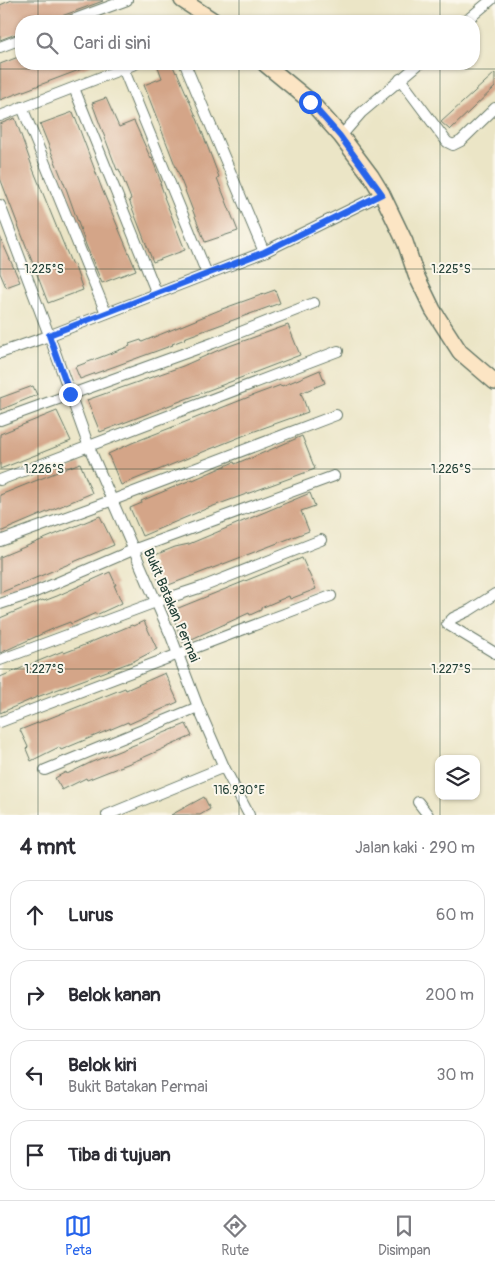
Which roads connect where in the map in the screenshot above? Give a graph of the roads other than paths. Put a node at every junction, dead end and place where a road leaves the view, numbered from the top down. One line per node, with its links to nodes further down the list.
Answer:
1 (127, 0): 4 (street)
2 (182, 0): 5 (street)
3 (491, 0): 6 (street)
4 (86, 15)
5 (205, 15)
6 (473, 15)
7 (15, 41): 8 (street)
8 (0, 47)
9 (118, 70): 15 (street)
10 (124, 70): 23 (street)
11 (188, 70): 22 (street)
12 (272, 70): 19 (street)
13 (411, 70): 14 (street)
14 (400, 79): 17 (street); 19 (street)
15 (74, 88): 16 (street); 24 (street)
16 (22, 107): 18 (street); 26 (street)
17 (495, 108)
18 (0, 116)
19 (340, 136): 20 (street)
20 (382, 194): 22 (street); 30 (street)
21 (0, 205): 27 (street, Bukit Batakan Permai)
22 (264, 252): 23 (street)
23 (207, 274): 24 (street)
24 (156, 294): 26 (street)
25 (314, 303): 31 (street)
26 (106, 313): 27 (street)
27 (49, 335): 29 (street); 31 (street, Bukit Batakan Permai)
28 (338, 351): 34 (street)
29 (0, 353)
30 (495, 382)
31 (70, 394): 33 (street); 34 (street, Bukit Batakan Permai)
32 (336, 415): 37 (street)
33 (0, 420)
34 (89, 447): 36 (street); 37 (street, Bukit Batakan Permai)
35 (334, 476): 40 (street)
36 (0, 480)
37 (113, 500): 39 (street); 40 (street, Bukit Batakan Permai)
38 (321, 540): 43 (street)
39 (0, 541)
40 (133, 550): 43 (street, Bukit Batakan Permai); 44 (street)
41 (495, 594): 45 (street)
42 (332, 596): 46 (street)
43 (156, 602): 46 (street, Bukit Batakan Permai); 47 (street)
44 (0, 604)
45 (495, 653)
46 (178, 654): 48 (street, Bukit Batakan Permai); 49 (street)
47 (0, 660)
48 (198, 707): 50 (street, Bukit Batakan Permai); 51 (street)
49 (0, 722)
50 (224, 767): 53 (street); 54 (street, Bukit Batakan Permai)
51 (44, 770)
52 (418, 802): 55 (street)
53 (107, 815)
54 (249, 815)
55 (428, 815)

